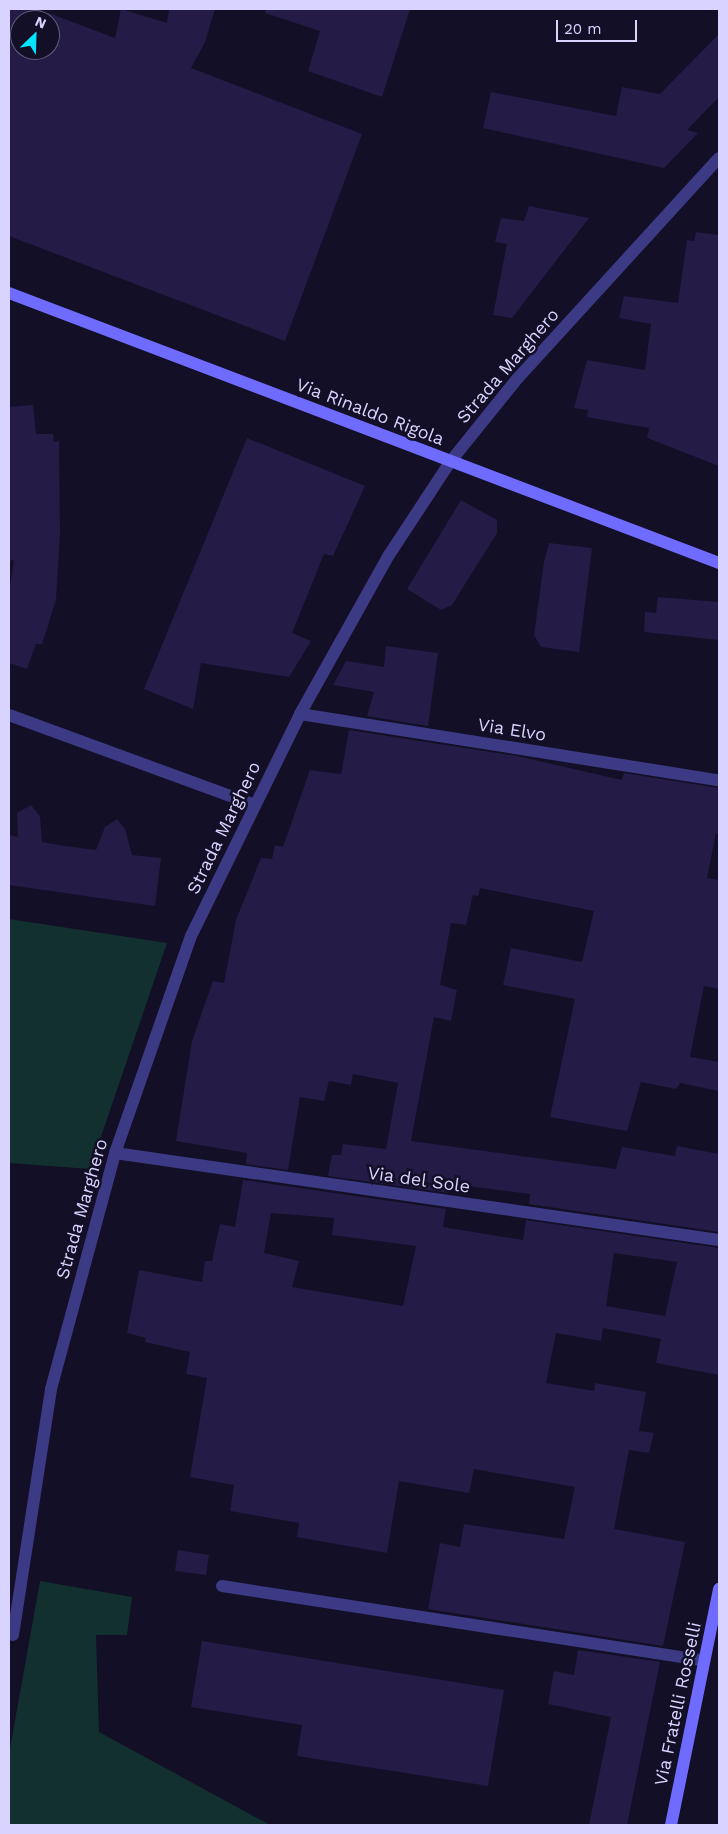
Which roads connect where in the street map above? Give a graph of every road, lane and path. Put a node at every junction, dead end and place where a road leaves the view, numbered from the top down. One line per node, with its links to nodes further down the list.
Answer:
1 (719, 158): 3 (street, Strada Marghero)
2 (9, 293): 3 (street, Via Rinaldo Rigola)
3 (450, 462): 4 (street, Via Rinaldo Rigola); 5 (street, Strada Marghero)
4 (719, 563)
5 (300, 714): 7 (street, Via Elvo); 8 (street, Strada Marghero)
6 (9, 715): 8 (street)
7 (719, 780)
8 (255, 805): 9 (street, Strada Marghero)
9 (115, 1153): 10 (street, Via del Sole); 13 (street, Strada Marghero)
10 (719, 1240)
11 (222, 1586): 14 (street)
12 (719, 1589): 14 (street, Via Fratelli Rosselli)
13 (13, 1635)
14 (704, 1661): 15 (street, Via Fratelli Rosselli)
15 (671, 1825)

